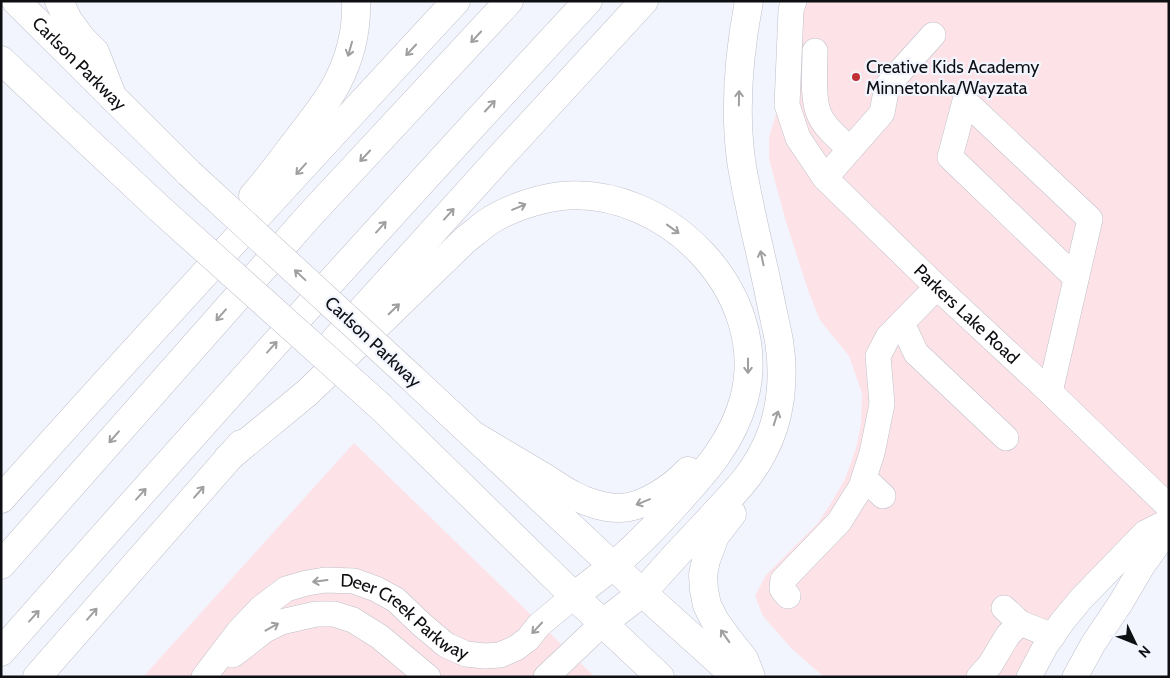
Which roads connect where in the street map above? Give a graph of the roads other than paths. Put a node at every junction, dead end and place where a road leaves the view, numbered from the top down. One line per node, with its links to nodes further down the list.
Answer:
1 (16, 1): 13 (main road, Carlson Parkway)
2 (59, 1): 13 (main road)
3 (356, 1): 20 (main road, one-way to 20)
4 (456, 1): 20 (main road, one-way to 20)
5 (509, 1): 32 (main road, one-way to 32)
6 (588, 1): 39 (main road, one-way to 6)
7 (644, 1): 24 (main road, one-way to 7)
8 (750, 1): 25 (main road, one-way to 8)
9 (794, 1): 15 (street, Parkers Lake Road)
10 (933, 35): 14 (street)
11 (815, 51): 14 (street)
12 (1, 60): 35 (main road, bridge)
13 (114, 98): 22 (main road, Carlson Parkway, one-way to 13, bridge)
14 (850, 149): 15 (street)
15 (825, 178): 17 (street, Parkers Lake Road)
16 (1076, 278): 16 (street); 19 (street)
17 (937, 287): 18 (street); 19 (street, Parkers Lake Road)
18 (902, 323): 23 (street); 26 (street)
19 (1050, 392): 29 (street, Parkers Lake Road)
20 (83, 407): 28 (main road)
21 (734, 427): 22 (main road, one-way to 22); 24 (main road, Deer Creek Parkway, one-way to 21); 33 (main road, Deer Creek Parkway)
22 (473, 435): 33 (main road, Carlson Parkway)
23 (1006, 438)
24 (228, 458): 41 (main road, one-way to 24)
25 (757, 463): 34 (main road); 47 (main road, one-way to 25)
26 (864, 478): 27 (street); 36 (street)
27 (883, 496)
28 (1, 499)
29 (1169, 507)
30 (1169, 521): 38 (street)
31 (1169, 529): 40 (street)
32 (1, 564)
33 (613, 566): 34 (main road, Carlson Parkway); 35 (main road, Deer Creek Parkway)
34 (642, 593): 37 (main road); 46 (main road, Carlson Parkway)
35 (574, 596): 37 (main road); 42 (street, Deer Creek Parkway, one-way to 42)
36 (788, 596)
37 (603, 623): 44 (street); 45 (main road)
38 (1053, 636): 48 (street); 49 (street)
39 (1, 652)
40 (1085, 673)
41 (37, 677)
42 (205, 677): 43 (street, Deer Creek Parkway, one-way to 43)
43 (428, 677)
44 (546, 677)
45 (660, 677)
46 (736, 677)
47 (751, 677)
48 (979, 677)
49 (1029, 677)

